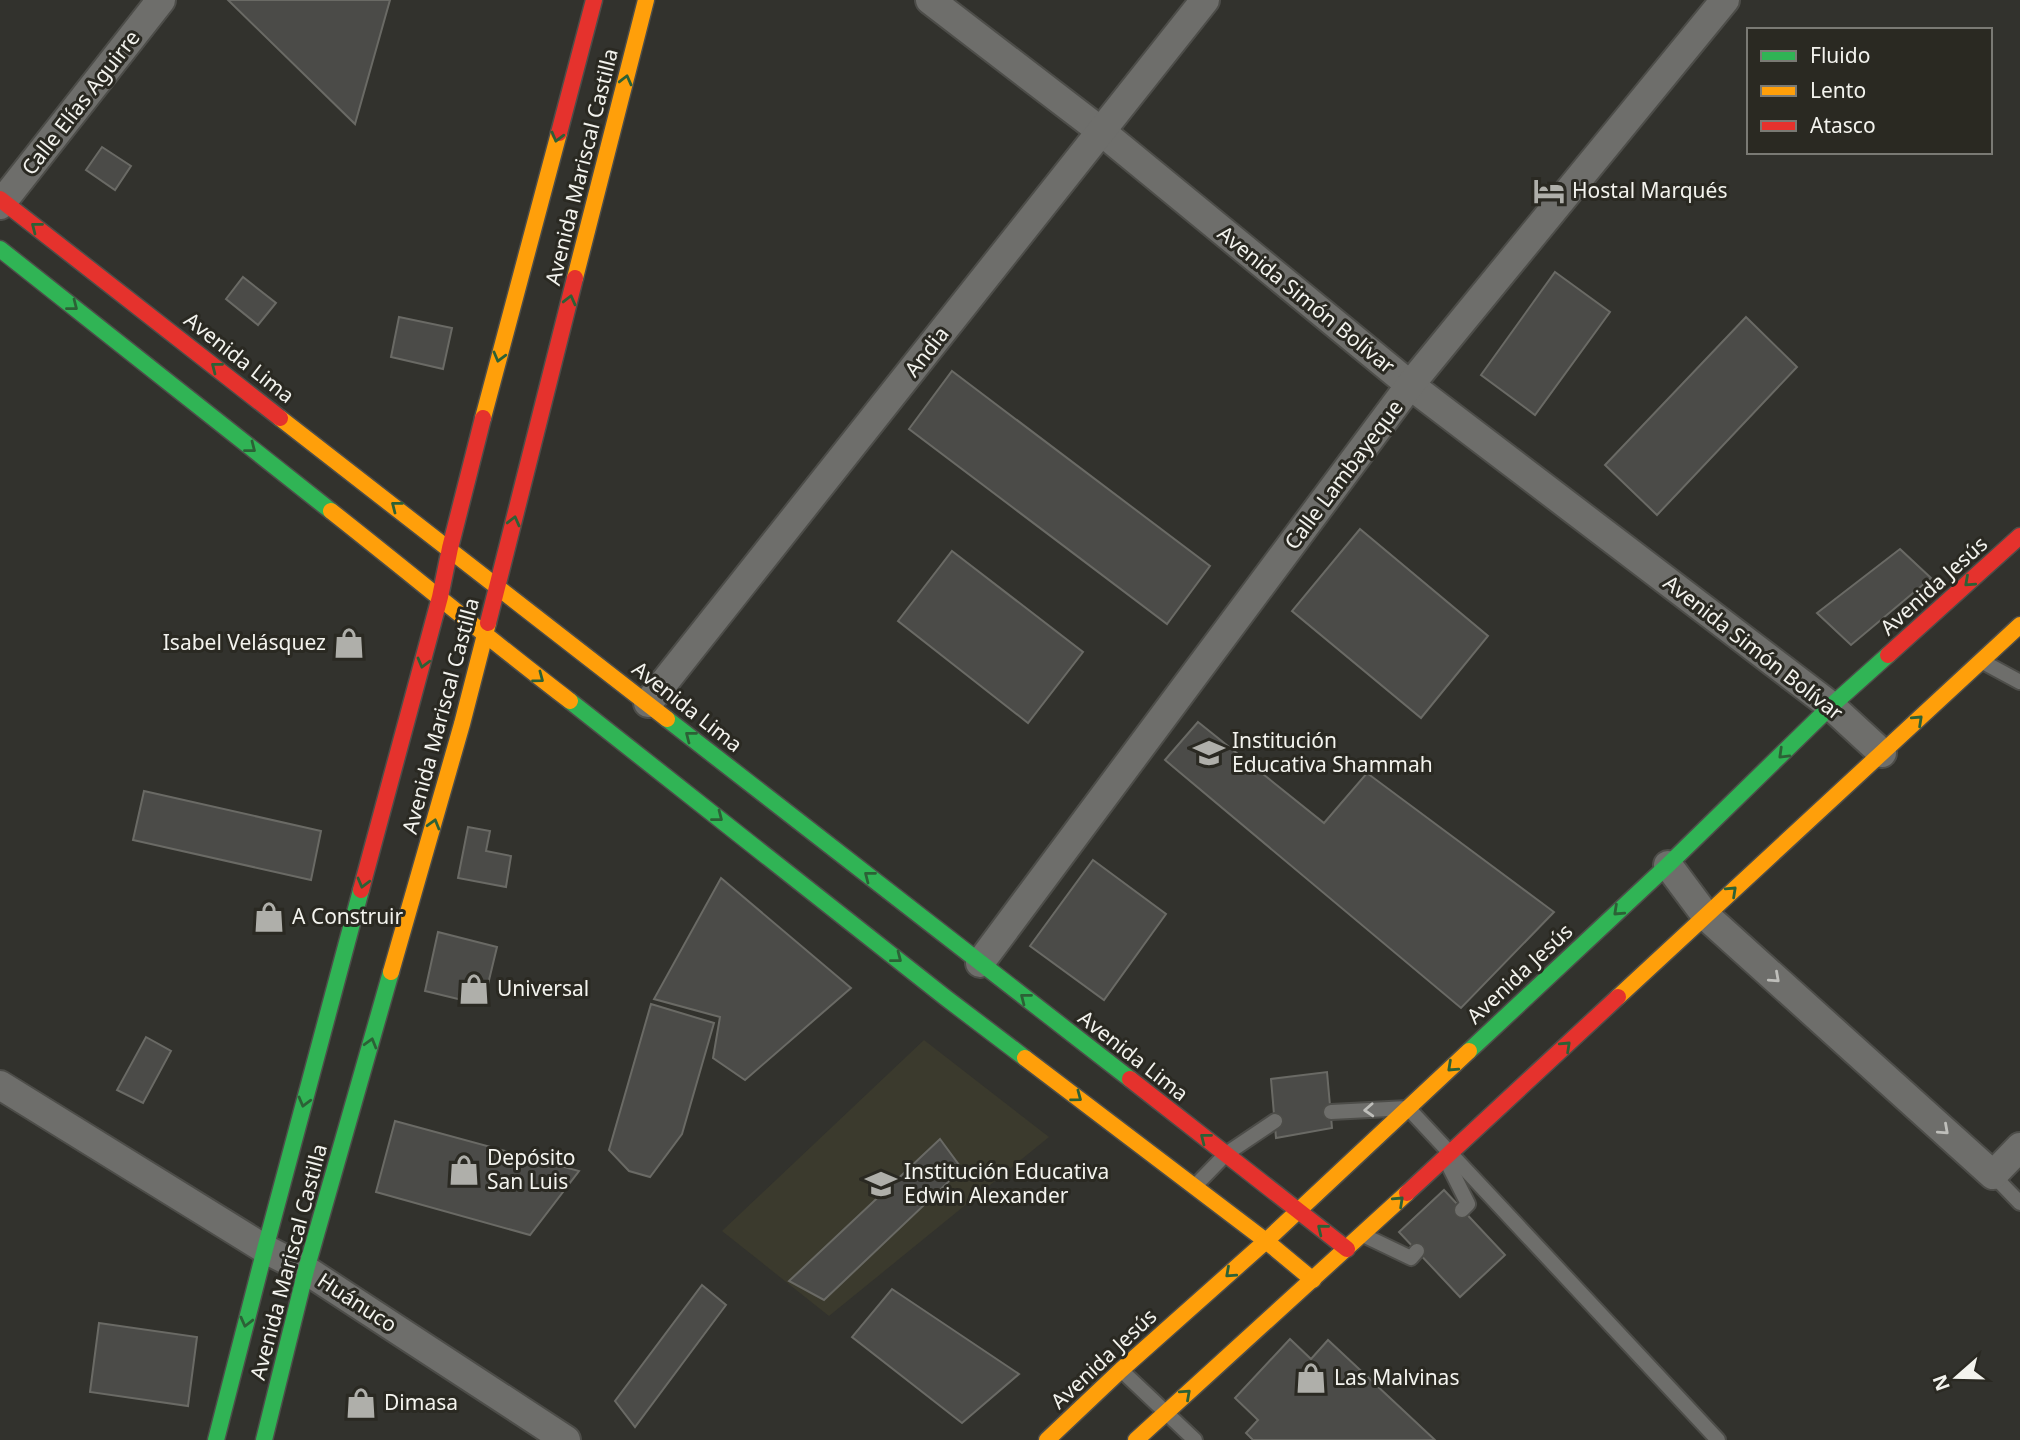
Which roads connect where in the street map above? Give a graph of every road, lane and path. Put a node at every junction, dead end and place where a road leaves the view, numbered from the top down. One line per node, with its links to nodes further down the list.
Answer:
1 (162, 0): 8 (street, Calle Elías Aguirre)
2 (594, 0): 12 (main road, Avenida Mariscal Castilla, one-way to 12)
3 (646, 0): 13 (main road, Avenida Mariscal Castilla, one-way to 3)
4 (930, 0): 7 (street, Avenida Simón Bolívar)
5 (1205, 0): 7 (street, Andia)
6 (1725, 0): 10 (street, Calle Lambayeque)
7 (1102, 132): 10 (street, Avenida Simón Bolívar); 19 (street, Andia)
8 (1, 202): 12 (main road, Avenida Lima, one-way to 8)
9 (0, 249): 14 (main road, one-way to 14)
10 (1410, 385): 20 (street, Avenida Simón Bolívar); 24 (street, Calle Lambayeque)
11 (2020, 536): 20 (main road, Avenida Jesús, one-way to 20)
12 (450, 548): 13 (main road, Avenida Lima); 14 (main road, Avenida Mariscal Castilla)
13 (497, 587): 16 (main road, Avenida Mariscal Castilla); 19 (main road, Avenida Lima)
14 (440, 597): 16 (main road); 39 (main road, Avenida Mariscal Castilla, one-way to 39)
15 (2020, 625): 17 (main road)
16 (485, 636): 33 (main road, one-way to 33); 42 (main road, Avenida Mariscal Castilla, one-way to 16)
17 (1981, 661): 18 (lane); 21 (main road, one-way to 17)
18 (2020, 682)
19 (648, 703): 24 (main road, Avenida Lima, one-way to 19)
20 (1832, 706): 21 (street, Avenida Simón Bolívar); 22 (main road, Avenida Jesús, one-way to 22)
21 (1882, 754): 23 (main road, one-way to 21)
22 (1668, 865): 23 (street); 26 (main road, Avenida Jesús, one-way to 26)
23 (1706, 916): 31 (main road, one-way to 23); 32 (street, one-way to 32)
24 (980, 963): 30 (main road, Avenida Lima, one-way to 24)
25 (0, 1085): 39 (street, Huánuco)
26 (1408, 1108): 27 (lane, one-way to 27); 31 (lane); 36 (main road, Avenida Jesús)
27 (1331, 1112)
28 (1275, 1121): 30 (lane)
29 (2020, 1147): 32 (street)
30 (1226, 1154): 33 (lane); 36 (main road, Avenida Lima)
31 (1448, 1155): 34 (lane); 34 (lane); 37 (main road, one-way to 31)
32 (1993, 1175): 35 (lane)
33 (1195, 1186): 38 (main road)
34 (1484, 1189): 52 (lane)
35 (2020, 1203)
36 (1298, 1210): 38 (main road, Avenida Jesús); 40 (main road, Avenida Lima, one-way to 36)
37 (1362, 1235): 40 (main road); 41 (lane)
38 (1266, 1241): 43 (main road); 44 (main road, Avenida Jesús, one-way to 44)
39 (265, 1249): 42 (street, Huánuco); 46 (main road, Avenida Mariscal Castilla, one-way to 46)
40 (1347, 1249): 43 (main road)
41 (1417, 1251)
42 (306, 1270): 47 (main road, Avenida Mariscal Castilla); 48 (street, Huánuco)
43 (1313, 1280): 45 (main road, one-way to 43)
44 (1121, 1370): 45 (lane); 49 (main road, Avenida Jesús)
45 (1166, 1412): 50 (main road); 51 (lane)
46 (216, 1440)
47 (264, 1440)
48 (566, 1440)
49 (1046, 1440)
50 (1136, 1440)
51 (1195, 1440)
52 (1718, 1440)

